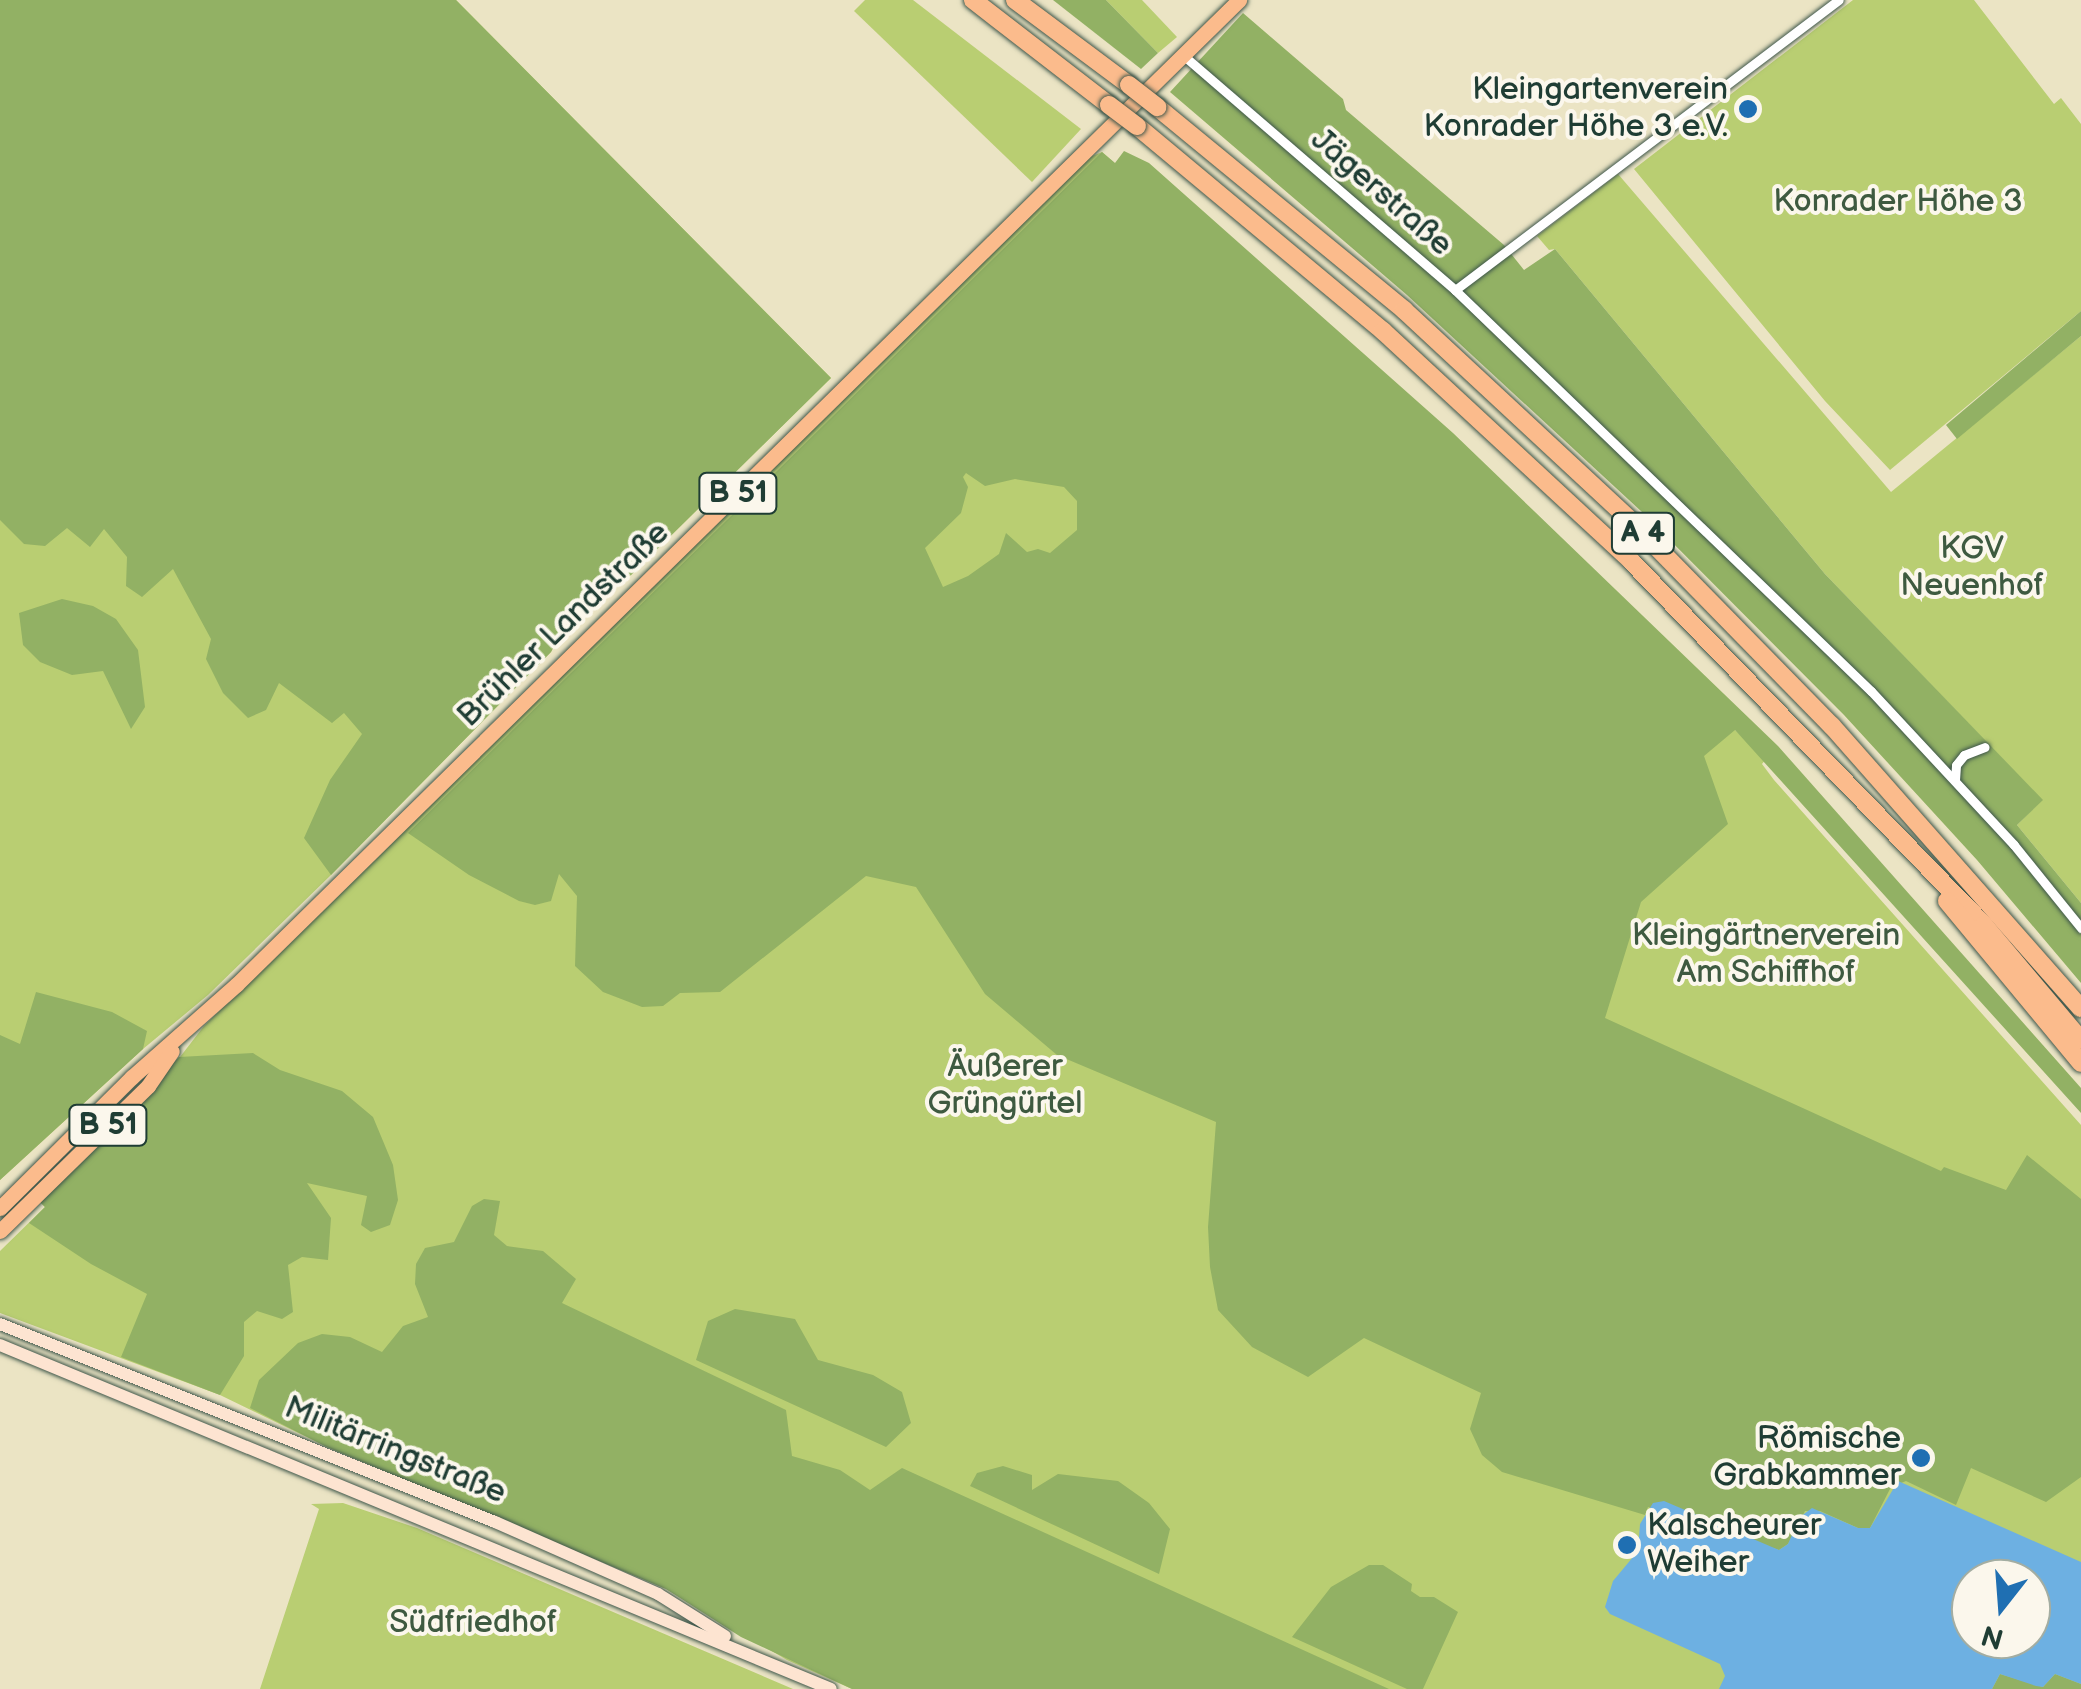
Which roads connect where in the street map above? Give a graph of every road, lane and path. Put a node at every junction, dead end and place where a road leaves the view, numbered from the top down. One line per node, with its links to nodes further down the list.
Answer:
1 (974, 0): 9 (highway, A 4, bridge)
2 (1016, 0): 11 (highway, A 4, bridge)
3 (1239, 0): 5 (main road, Brühler Landstraße / B 51)
4 (1839, 0): 6 (street, Jägerstraße)
5 (1183, 55): 6 (street, Jägerstraße); 12 (main road, Brühler Landstraße / B 51)
6 (1455, 290): 8 (street)
7 (1985, 747): 8 (street)
8 (1955, 780): 10 (street)
9 (1925, 867): 13 (highway, A 4); 14 (highway, A 4)
10 (2081, 928)
11 (2081, 1008)
12 (183, 1036): 15 (main road, Brühler Landstraße / B 51); 16 (main road, Brühler Landstraße / B 51)
13 (2081, 1040)
14 (2081, 1063)
15 (0, 1208)
16 (0, 1231)
17 (0, 1324): 19 (main road, Militärringstraße)
18 (0, 1345): 19 (main road, Militärringstraße)
19 (757, 1656): 20 (main road, Militärringstraße)
20 (831, 1689)

